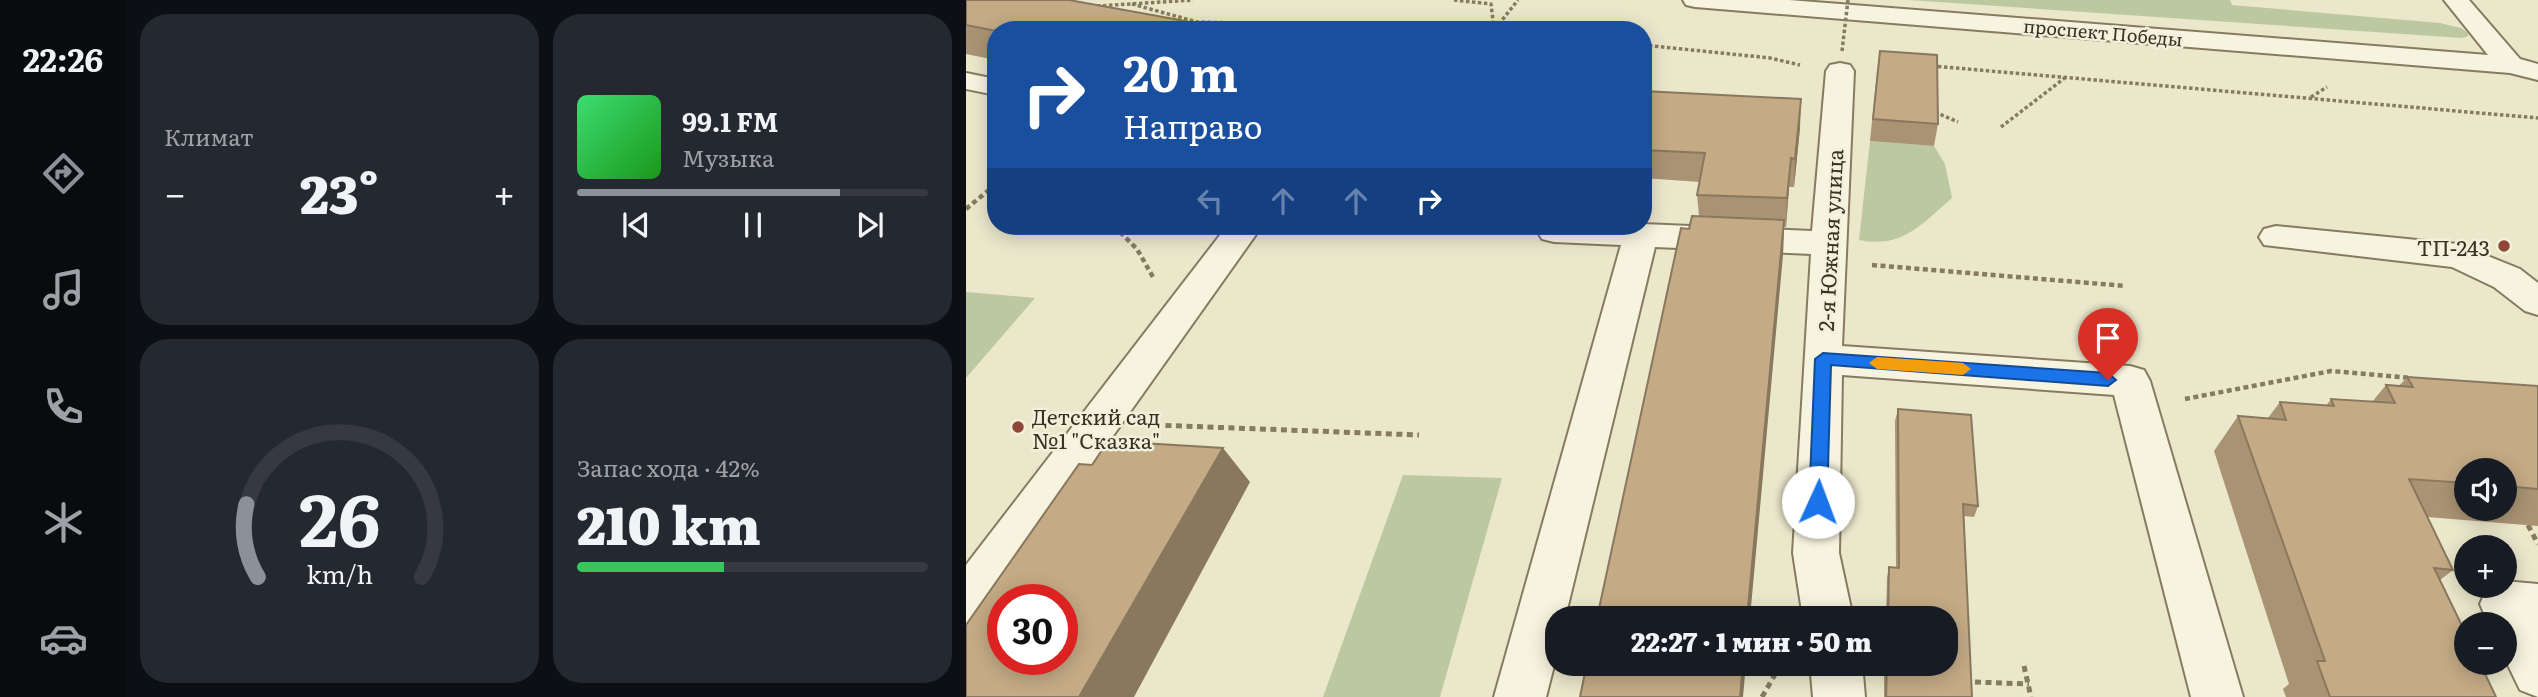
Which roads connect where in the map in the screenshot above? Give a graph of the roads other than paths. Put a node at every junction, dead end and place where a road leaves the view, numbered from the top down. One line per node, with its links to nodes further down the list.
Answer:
1 (1695, 0): 5 (street, проспект Победы)
2 (2456, 0): 5 (street)
3 (1841, 61): 13 (street, 2-я Южная улица)
4 (2538, 61): 5 (street, проспект Победы)
5 (2510, 65): 6 (street, проспект Победы)
6 (2538, 72)
7 (966, 81): 8 (street)
8 (987, 85)
9 (1238, 235): 16 (street)
10 (1641, 235): 21 (street)
11 (1651, 235): 13 (street)
12 (2276, 237): 14 (street)
13 (1828, 252): 15 (street, 2-я Южная улица)
14 (2538, 302)
15 (1823, 359): 17 (street, 2-я Южная улица); 23 (street)
16 (966, 603)
17 (1826, 606)
18 (2538, 607): 19 (street)
19 (2538, 673)
20 (1837, 676): 22 (street)
21 (1520, 697)
22 (1839, 697)
23 (2217, 697)

